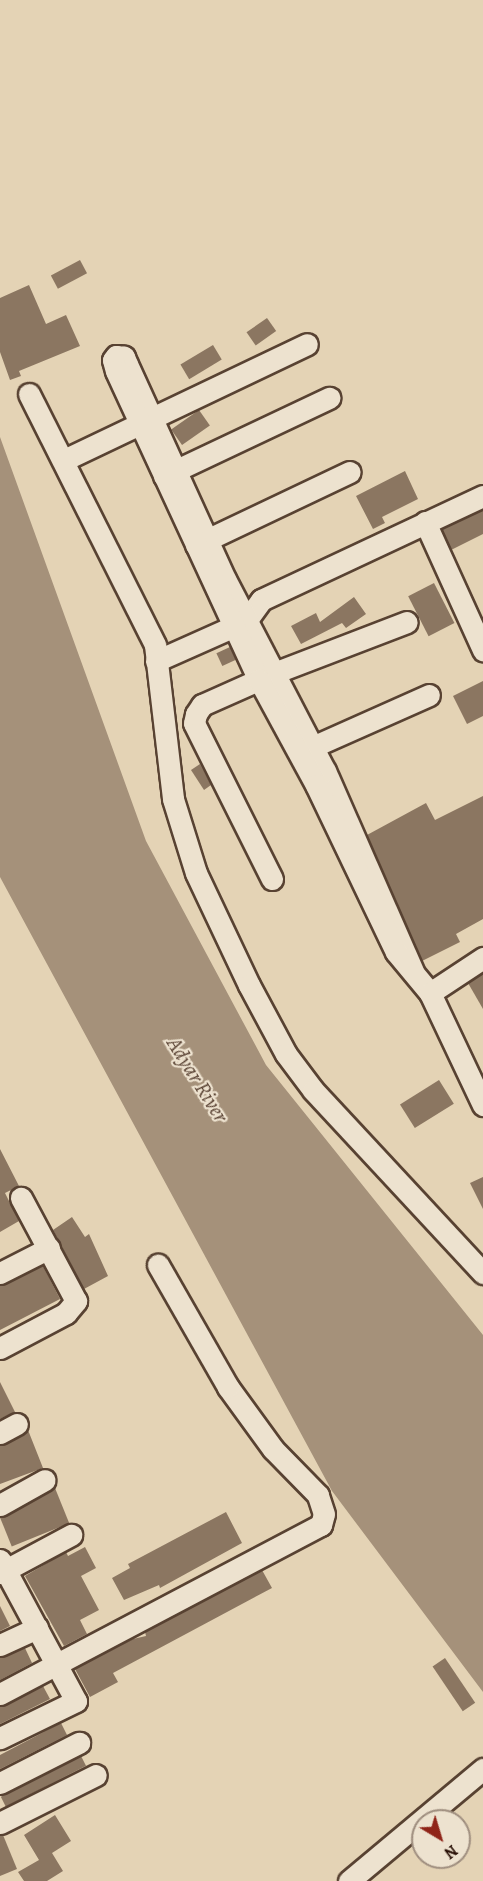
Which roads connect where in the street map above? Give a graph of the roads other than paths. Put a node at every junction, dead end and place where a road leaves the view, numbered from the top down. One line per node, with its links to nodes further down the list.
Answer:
1 (307, 344): 4 (street)
2 (29, 394): 5 (street)
3 (329, 398): 7 (street)
4 (146, 422): 5 (street); 7 (street)
5 (64, 460): 14 (street)
6 (350, 472): 10 (street)
7 (170, 474): 10 (street)
8 (483, 496): 9 (street)
9 (425, 522): 12 (street); 13 (street)
10 (202, 543): 12 (street)
11 (407, 622): 15 (street)
12 (240, 624): 14 (street); 15 (street)
13 (480, 637)
14 (156, 661): 27 (street)
15 (266, 676): 17 (street); 18 (street)
16 (429, 695): 17 (street)
17 (304, 750): 20 (street)
18 (272, 879)
19 (483, 958): 20 (street)
20 (430, 993): 21 (street)
21 (475, 1065): 22 (street)
22 (483, 1105)
23 (21, 1198): 24 (street)
24 (49, 1248): 26 (street); 28 (street)
25 (158, 1265): 35 (street)
26 (0, 1273)
27 (483, 1273)
28 (0, 1348)
29 (45, 1480): 30 (street)
30 (0, 1505)
31 (71, 1534): 32 (street)
32 (2, 1568): 33 (street)
33 (37, 1628): 34 (street); 35 (street)
34 (0, 1645)
35 (59, 1665): 36 (street); 37 (street)
36 (0, 1694)
37 (0, 1738)
38 (79, 1743): 41 (street)
39 (483, 1769): 43 (street)
40 (96, 1774): 42 (street)
41 (0, 1783)
42 (0, 1823)
43 (350, 1881)

